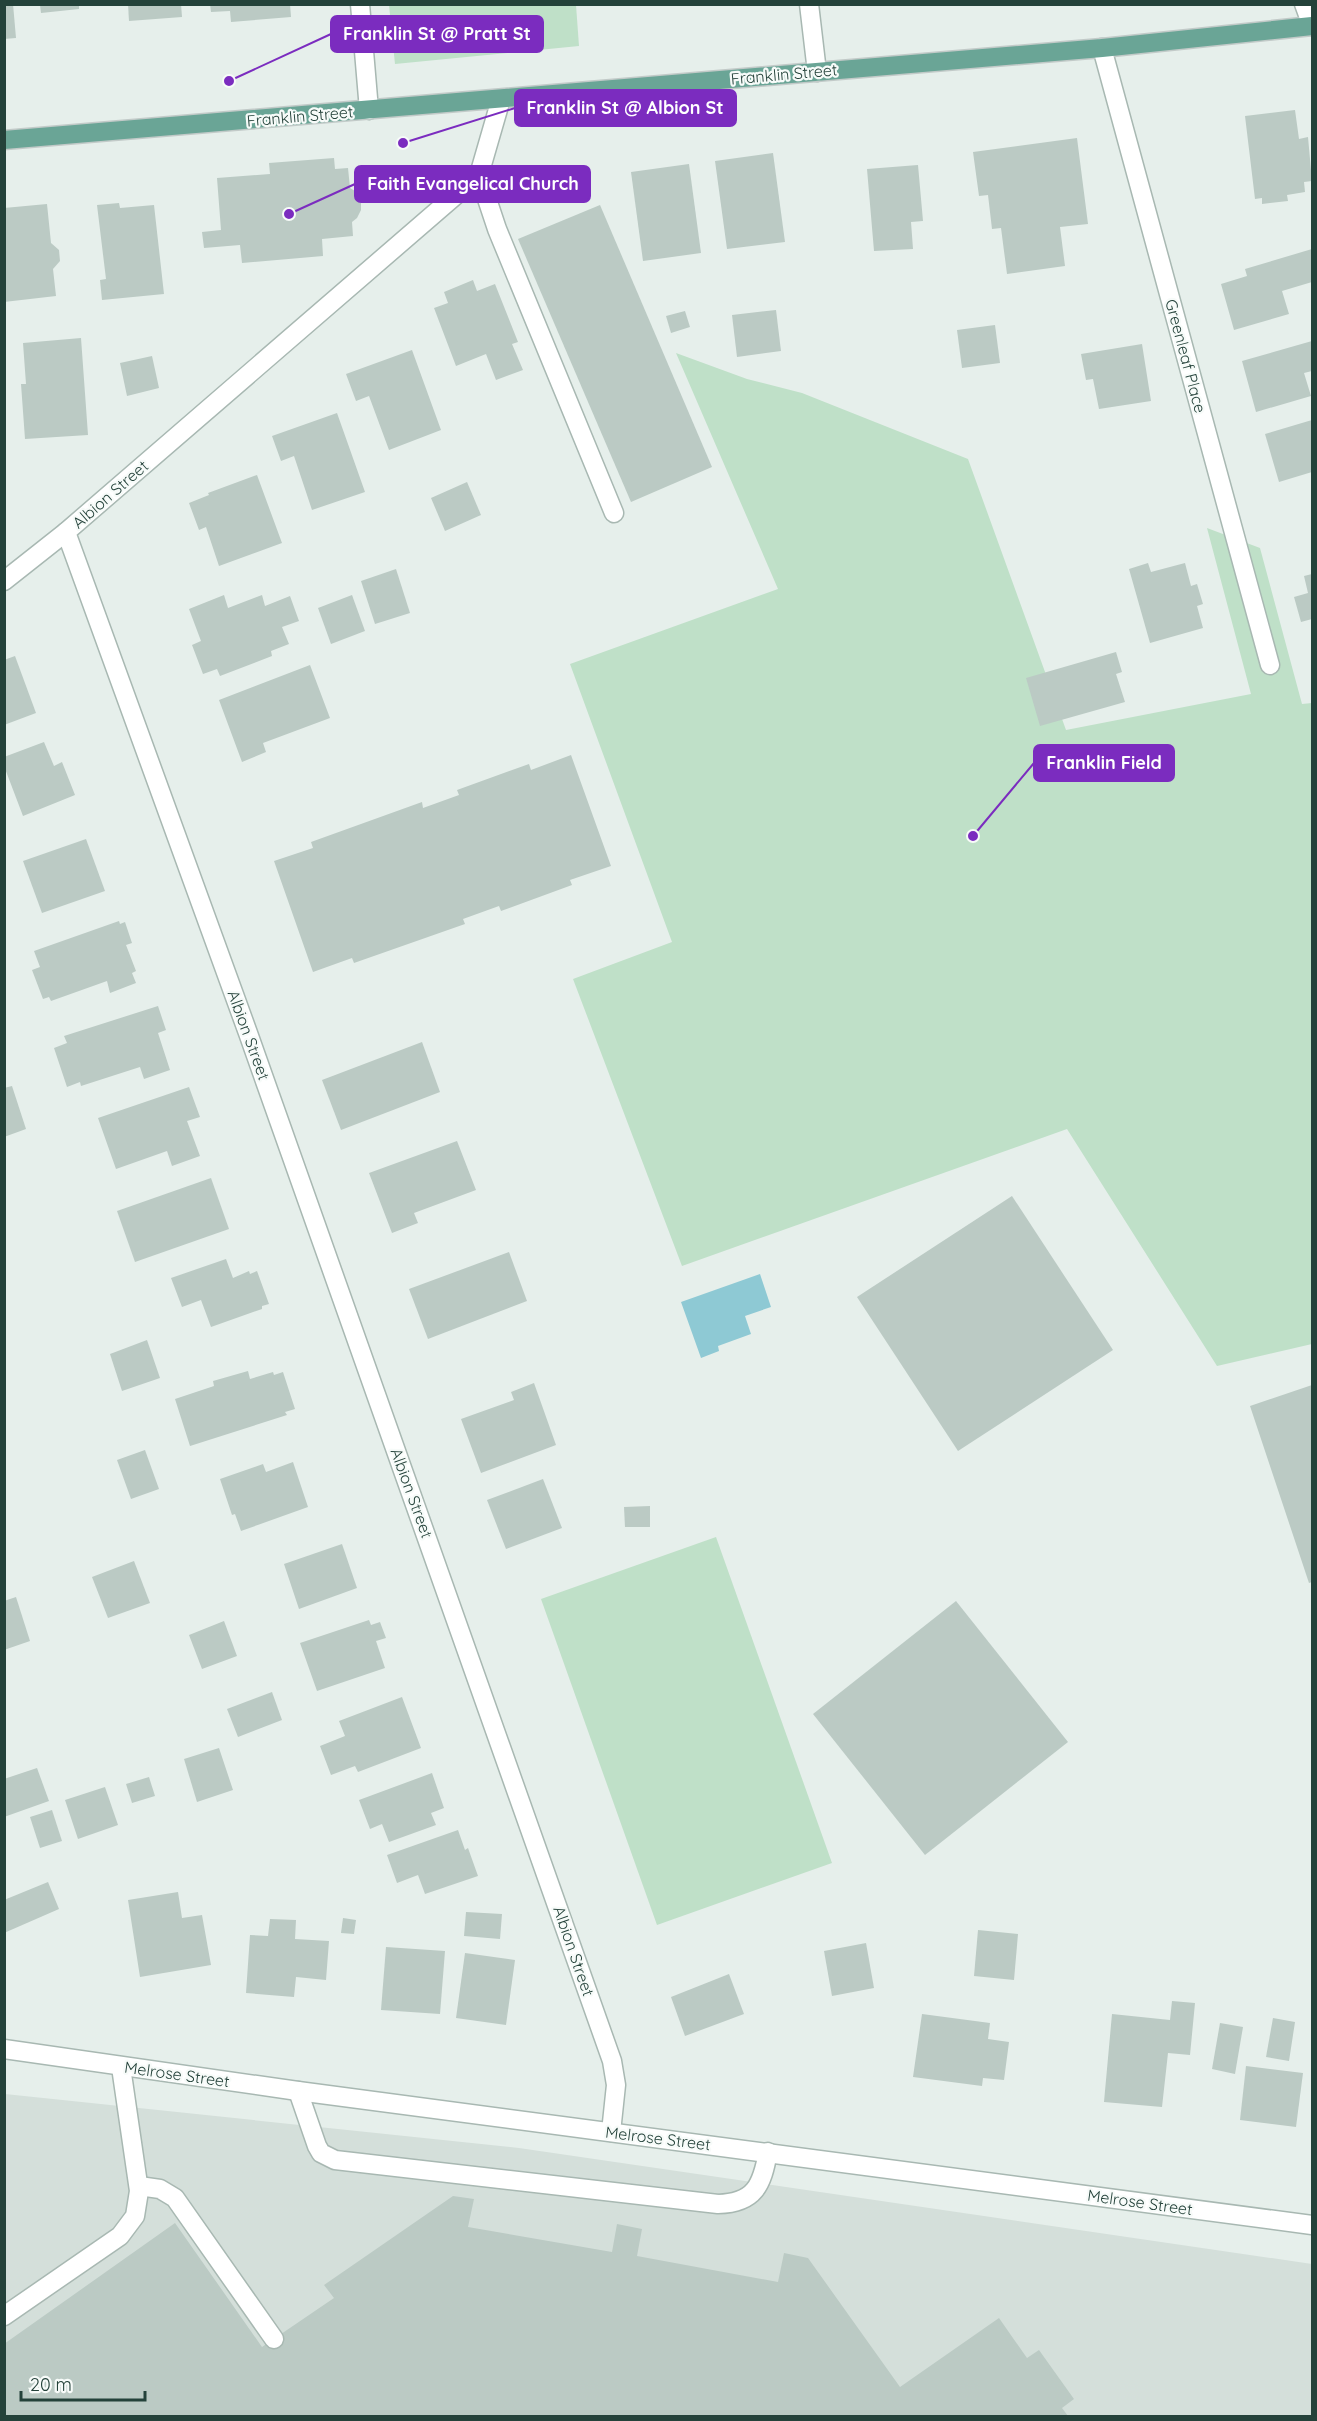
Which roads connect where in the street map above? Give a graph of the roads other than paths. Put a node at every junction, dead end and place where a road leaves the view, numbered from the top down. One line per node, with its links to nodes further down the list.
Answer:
1 (360, 4): 8 (street)
2 (808, 4): 6 (street)
3 (1304, 4): 4 (street)
4 (1312, 26): 5 (main road, Franklin Street)
5 (1102, 48): 6 (main road, Franklin Street); 14 (street, Greenleaf Place)
6 (817, 72): 7 (main road, Franklin Street)
7 (501, 99): 8 (main road, Franklin Street); 10 (street)
8 (369, 110): 9 (main road, Franklin Street)
9 (4, 140)
10 (478, 174): 11 (street); 12 (street, Albion Street)
11 (614, 513)
12 (66, 532): 13 (street); 18 (street, Albion Street)
13 (4, 581)
14 (1270, 665)
15 (4, 2049): 16 (street, Melrose Street)
16 (121, 2067): 17 (street, Melrose Street); 20 (street)
17 (297, 2091): 18 (street, Melrose Street); 19 (street)
18 (611, 2132): 19 (street, Melrose Street)
19 (768, 2152): 21 (street, Melrose Street)
20 (139, 2186): 22 (street); 23 (street)
21 (1312, 2224)
22 (4, 2316)
23 (274, 2339)

